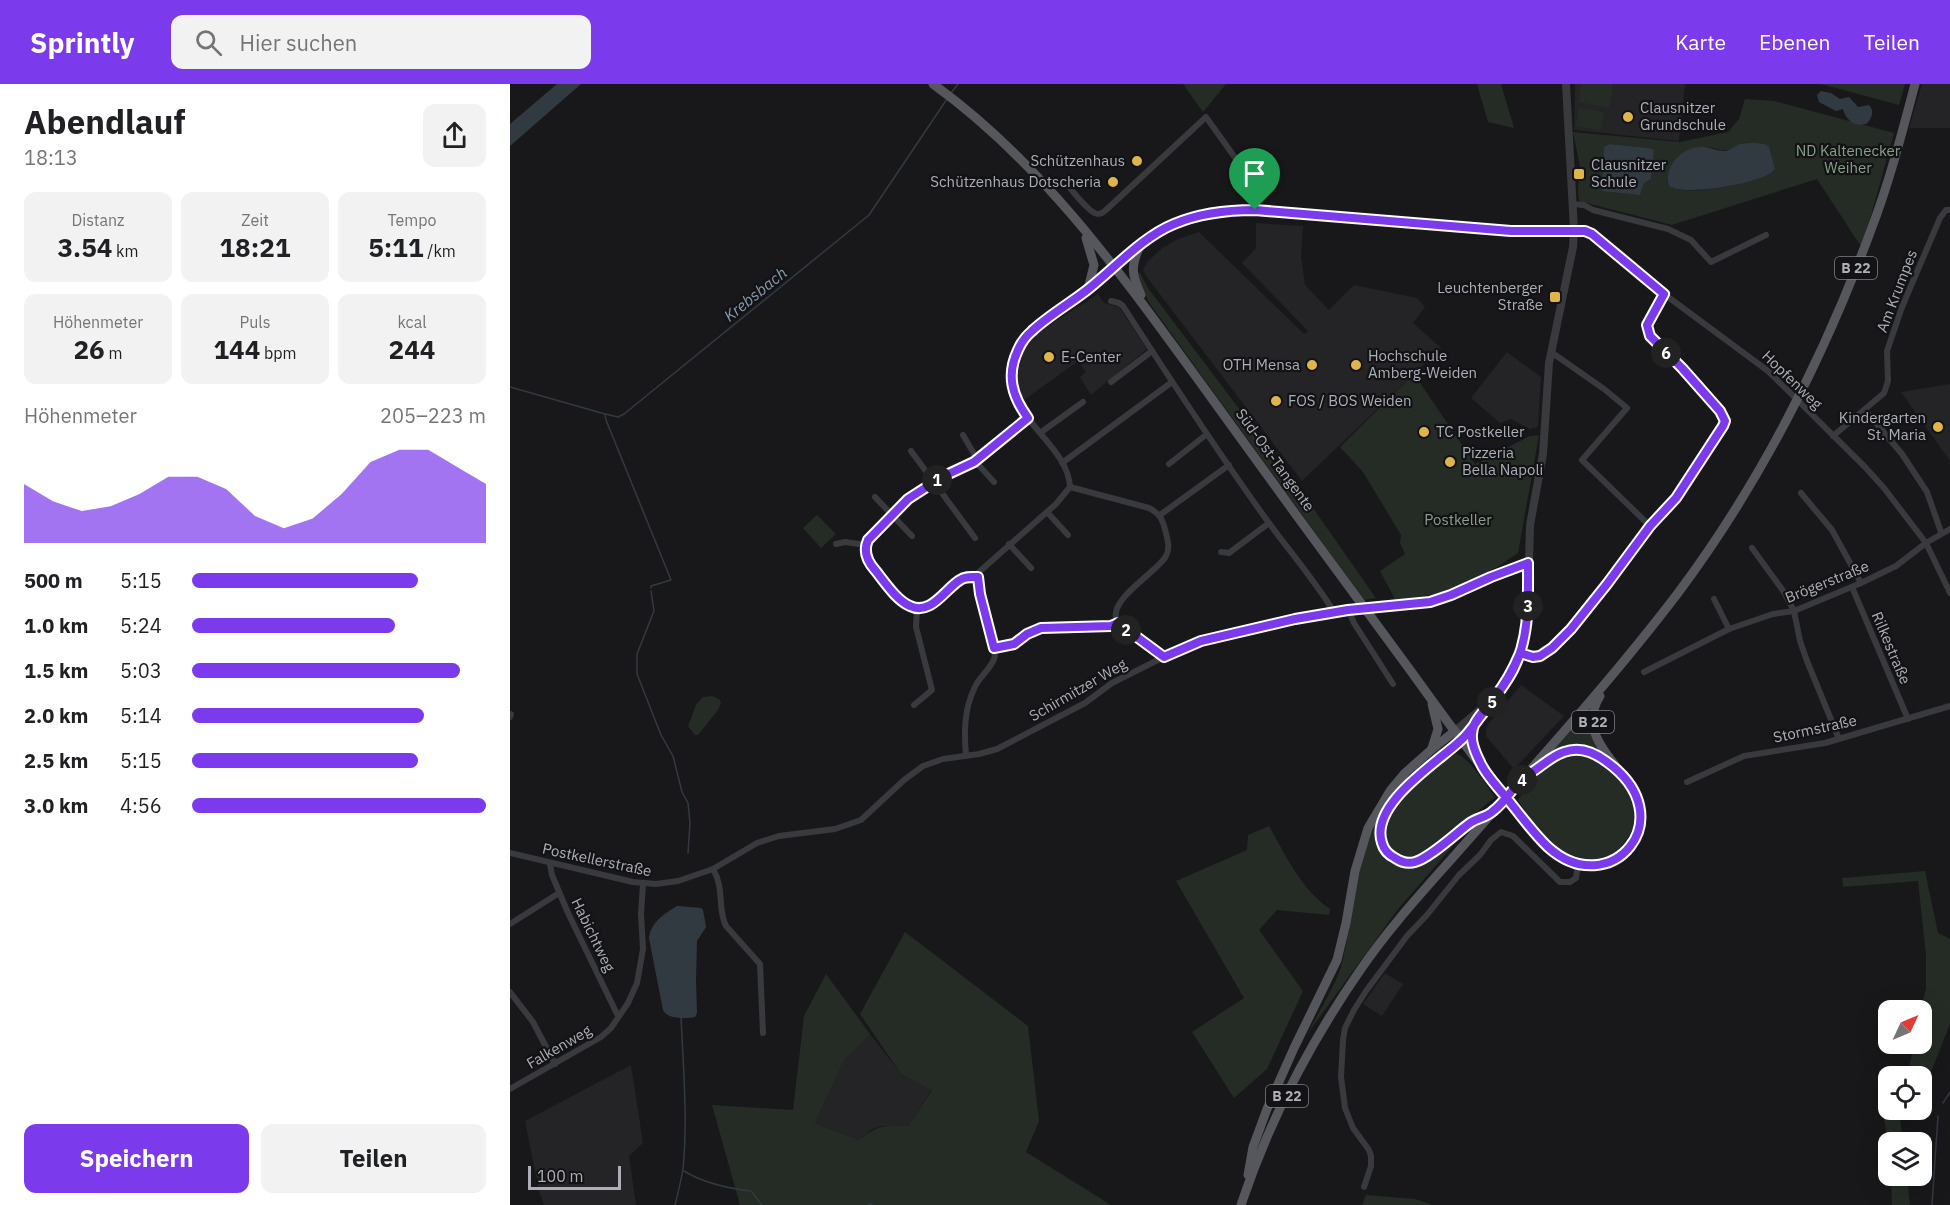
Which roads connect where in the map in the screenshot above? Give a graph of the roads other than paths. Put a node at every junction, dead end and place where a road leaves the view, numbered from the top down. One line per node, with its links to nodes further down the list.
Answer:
1 (1566, 84): 5 (street)
2 (1915, 84): 70 (main road, B 22)
3 (934, 85): 8 (main road, Süd-Ost-Tangente)
4 (1063, 180): 6 (street)
5 (1573, 204): 9 (street); 10 (street)
6 (1255, 210): 9 (street); 11 (street)
7 (1950, 210): 22 (street, Am Krumpes)
8 (1083, 230): 12 (main road, Süd-Ost-Tangente); 13 (main road)
9 (1574, 230): 14 (street, Hopfenweg); 18 (street)
10 (1766, 235)
11 (1140, 246): 12 (street); 16 (main road)
12 (1114, 267): 13 (street); 16 (main road, Süd-Ost-Tangente)
13 (1088, 289): 23 (street)
14 (1664, 294): 27 (street, Hopfenweg); 42 (street)
15 (1111, 301): 17 (street)
16 (1147, 308): 74 (main road, Süd-Ost-Tangente)
17 (1152, 351): 19 (street); 20 (street)
18 (1551, 352): 42 (street); 54 (street)
19 (1111, 382)
20 (1172, 382): 25 (street); 30 (street)
21 (1083, 402): 24 (street)
22 (1865, 410): 27 (street, Am Krumpes); 44 (street)
23 (1028, 418): 24 (street); 29 (street)
24 (1041, 433): 30 (street)
25 (1207, 434): 31 (street); 32 (street)
26 (963, 435): 29 (street)
27 (1833, 436): 48 (street, Hopfenweg)
28 (911, 451): 33 (street)
29 (976, 460): 33 (street); 34 (street)
30 (1062, 463): 35 (street)
31 (1169, 464)
32 (1229, 465): 40 (street); 41 (street)
33 (933, 482): 39 (street); 47 (street)
34 (994, 483)
35 (1070, 487): 38 (street); 40 (street)
36 (1801, 493): 57 (street)
37 (875, 497): 39 (street)
38 (1047, 512): 46 (street); 50 (street)
39 (892, 515): 45 (street); 51 (street)
40 (1160, 515): 65 (street)
41 (1269, 523): 53 (street); 64 (street)
42 (1650, 526): 68 (street)
43 (1950, 529): 44 (street, Brögerstraße)
44 (1941, 532): 48 (street, Brögerstraße)
45 (912, 536)
46 (1068, 536)
47 (975, 538)
48 (1926, 543): 57 (street, Brögerstraße); 59 (street, Hopfenweg)
49 (836, 544): 51 (street)
50 (1009, 544): 55 (street); 56 (street)
51 (866, 545): 61 (street)
52 (1752, 548): 63 (street)
53 (1221, 552)
54 (1528, 563): 62 (street, Schirmitzer Weg); 68 (street)
55 (1031, 568)
56 (978, 577): 61 (street); 67 (street)
57 (1861, 583): 58 (street, Brögerstraße)
58 (1852, 587): 63 (street, Brögerstraße); 77 (street, Rilkestraße)
59 (1950, 593)
60 (1714, 599): 66 (street)
61 (917, 608): 75 (street)
62 (1348, 610): 64 (street, Schirmitzer Weg); 72 (street)
63 (1794, 611): 66 (street, Brögerstraße); 80 (street)
64 (1334, 612): 69 (street, Schirmitzer Weg)
65 (1118, 623): 67 (street); 69 (street)
66 (1729, 629): 71 (street, Brögerstraße)
67 (994, 648): 83 (street)
68 (1520, 653): 73 (street)
69 (1164, 657): 83 (street, Schirmitzer Weg)
70 (1616, 671): 85 (main road, B 22); 86 (main road, B 22)
71 (1644, 672)
72 (1393, 684)
73 (1496, 696): 78 (street); 79 (street)
74 (1430, 698): 79 (main road, Süd-Ost-Tangente); 82 (main road)
75 (914, 705)
76 (1950, 706): 77 (street, Stormstraße)
77 (1908, 719): 80 (street, Stormstraße)
78 (1474, 724): 81 (street); 84 (street)
79 (1455, 731): 81 (main road, Süd-Ost-Tangente); 82 (main road)
80 (1839, 739): 87 (street, Stormstraße)
81 (1461, 740): 84 (main road, Süd-Ost-Tangente); 88 (main road)
82 (1432, 749): 102 (main road)
83 (966, 756): 92 (street, Schirmitzer Weg)
84 (1481, 765): 91 (main road, Süd-Ost-Tangente)
85 (1620, 771): 86 (main road, B 22); 91 (main road, B 22)
86 (1521, 781): 88 (main road, B 22)
87 (1687, 782)
88 (1494, 810): 102 (main road, B 22)
89 (510, 853): 90 (street, Postkellerstraße)
90 (550, 864): 93 (street, Postkellerstraße); 94 (street, Habichtweg)
91 (1578, 864): 101 (street)
92 (713, 869): 93 (street, Postkellerstraße); 98 (street)
93 (644, 884): 97 (street, Falkenweg)
94 (559, 893): 95 (street); 97 (street, Habichtweg)
95 (510, 924)
96 (510, 992): 99 (street)
97 (618, 1016): 99 (street, Falkenweg)
98 (764, 1033)
99 (555, 1064): 100 (street, Falkenweg)
100 (510, 1089)
101 (1364, 1187)
102 (1246, 1189): 103 (main road, B 22)
103 (1241, 1205)

